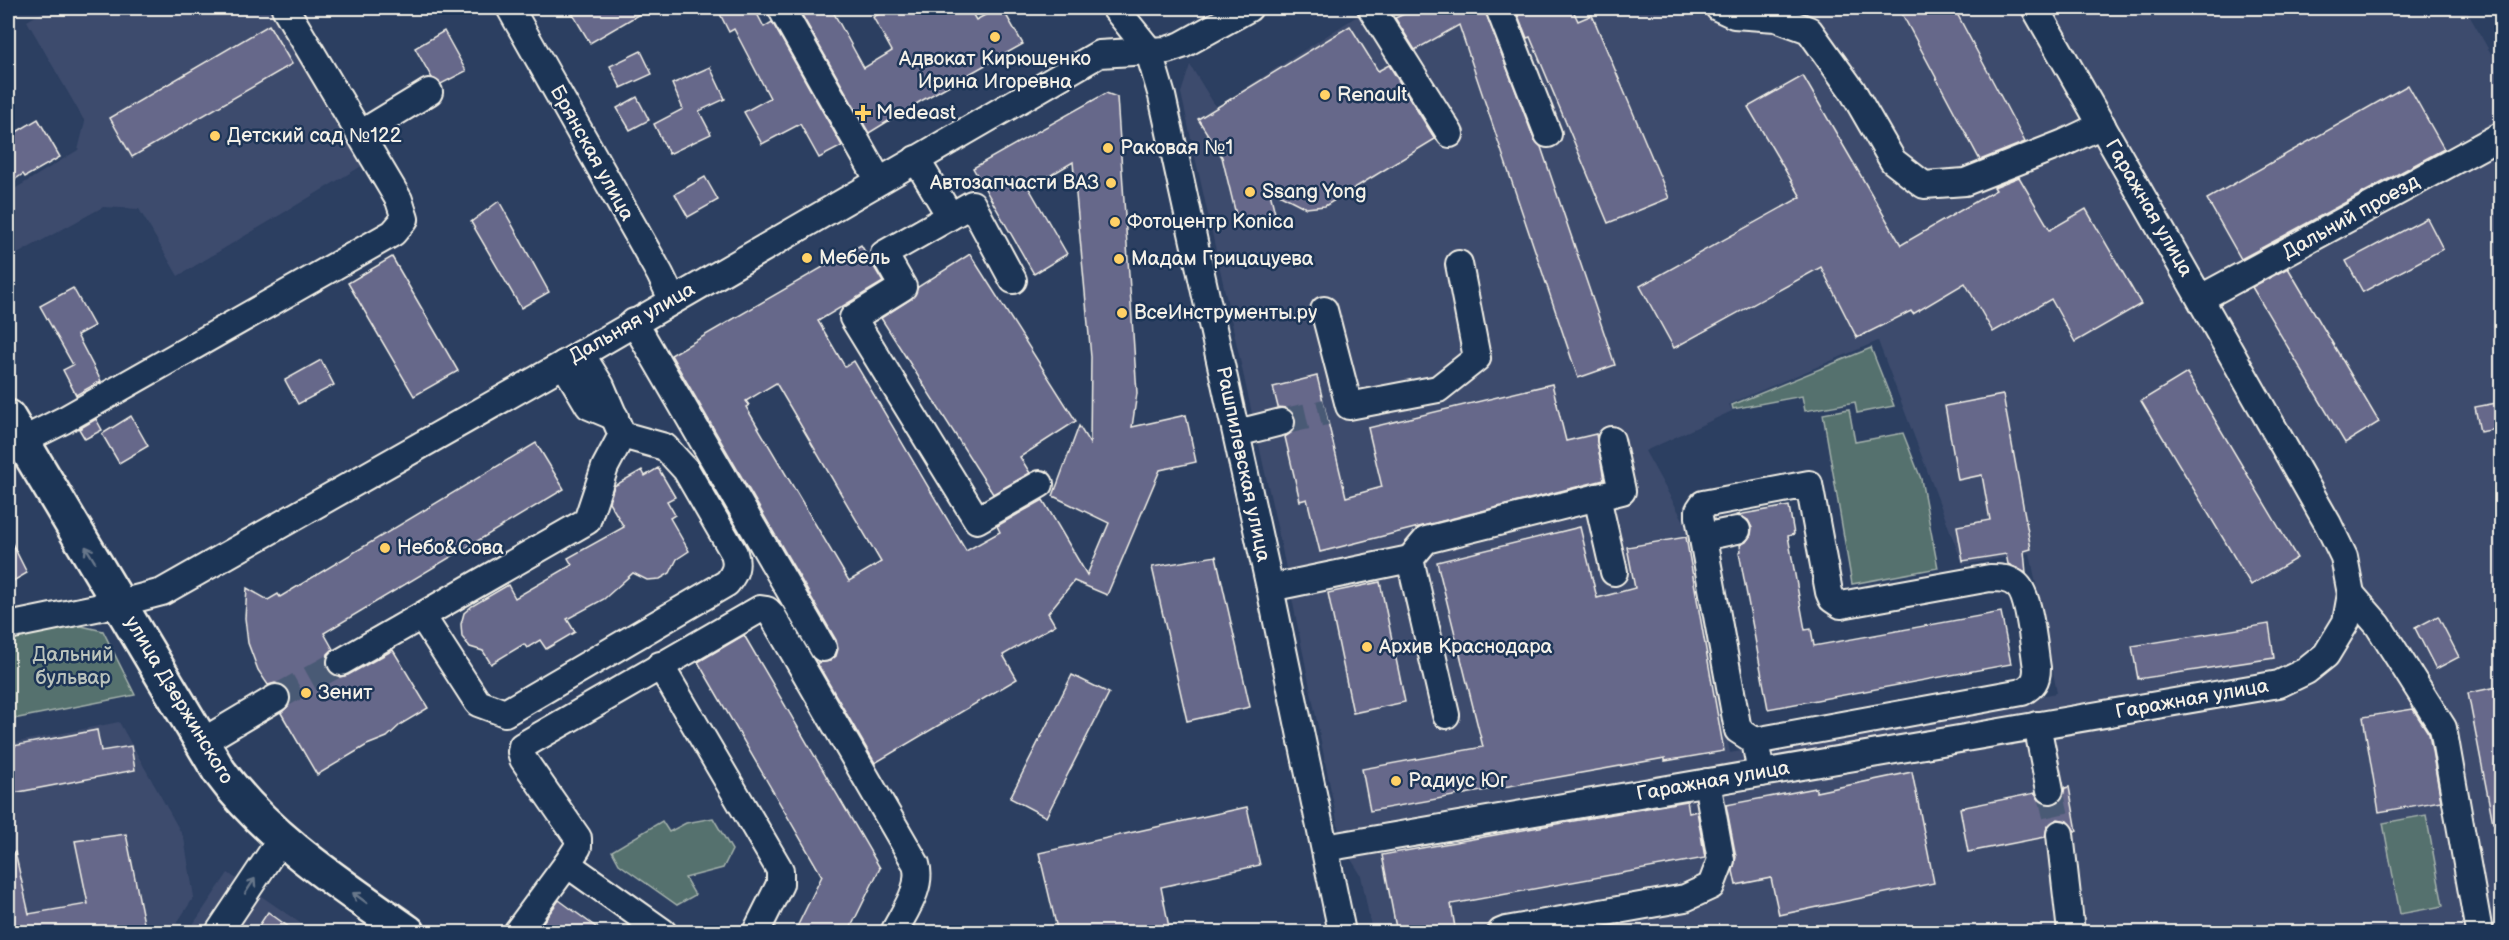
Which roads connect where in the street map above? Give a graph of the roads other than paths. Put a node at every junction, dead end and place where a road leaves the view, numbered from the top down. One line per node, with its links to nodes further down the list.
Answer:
1 (285, 8): 13 (street)
2 (510, 8): 23 (street, Брянская улица)
3 (781, 8): 18 (street)
4 (1115, 8): 10 (street, Рашпилевская улица)
5 (1249, 8): 10 (street, Дальняя улица)
6 (1371, 8): 14 (street)
7 (1499, 8): 15 (street)
8 (1719, 8): 12 (street)
9 (2035, 8): 12 (street, Гаражная улица)
10 (1148, 49): 17 (street, Дальняя улица); 30 (street, Рашпилевская улица)
11 (429, 92): 13 (street)
12 (2102, 125): 22 (street, Гаражная улица)
13 (360, 134): 29 (street)
14 (1450, 134)
15 (1548, 134)
16 (2502, 135): 22 (street, Дальний проезд)
17 (916, 159): 18 (street, Дальняя улица); 19 (street)
18 (879, 181): 23 (street, Дальняя улица)
19 (950, 216): 21 (street); 32 (street)
20 (1458, 264): 24 (street)
21 (1013, 280)
22 (2201, 298): 39 (street, Гаражная улица)
23 (672, 300): 25 (street, Дальняя улица)
24 (1324, 310)
25 (634, 322): 26 (street, Дальняя улица); 43 (street)
26 (572, 359): 27 (street); 40 (street, Дальняя улица)
27 (604, 419): 41 (street); 41 (street)
28 (1281, 422): 30 (street)
29 (15, 429): 40 (main road, улица Дзержинского, one-way to 29)
30 (1237, 433): 38 (street, Рашпилевская улица)
31 (1611, 440): 33 (street)
32 (1040, 484)
33 (1597, 497): 36 (street); 37 (street)
34 (1737, 530): 35 (street)
35 (1703, 537): 47 (street); 51 (street)
36 (1410, 559): 38 (street); 48 (street)
37 (1614, 572)
38 (1270, 588): 58 (street, Рашпилевская улица)
39 (2351, 594): 49 (street, Гаражная улица); 69 (street)
40 (120, 603): 42 (street, Дальняя улица); 52 (main road, улица Дзержинского)
41 (422, 616): 44 (street)
42 (8, 626)
43 (822, 648)
44 (341, 662)
45 (660, 665): 59 (street); 64 (street); 65 (street)
46 (276, 698): 52 (street)
47 (1970, 701): 50 (street); 51 (street)
48 (1446, 715)
49 (2037, 725): 50 (street, Гаражная улица); 55 (street)
50 (1976, 736): 53 (street, Гаражная улица)
51 (1755, 741): 53 (street)
52 (202, 742): 57 (main road, улица Дзержинского)
53 (1761, 773): 54 (street, Гаражная улица)
54 (1707, 782): 58 (street, Гаражная улица); 67 (street)
55 (2050, 790)
56 (2060, 834): 68 (street)
57 (281, 839): 60 (street, one-way to 57); 61 (main road, улица Дзержинского, one-way to 57)
58 (1326, 848): 66 (street, Рашпилевская улица)
59 (567, 864): 62 (street); 63 (street)
60 (219, 933)
61 (408, 933)
62 (517, 933)
63 (663, 933)
64 (756, 933)
65 (894, 933)
66 (1342, 933)
67 (1502, 933)
68 (2071, 933)
69 (2479, 933)

